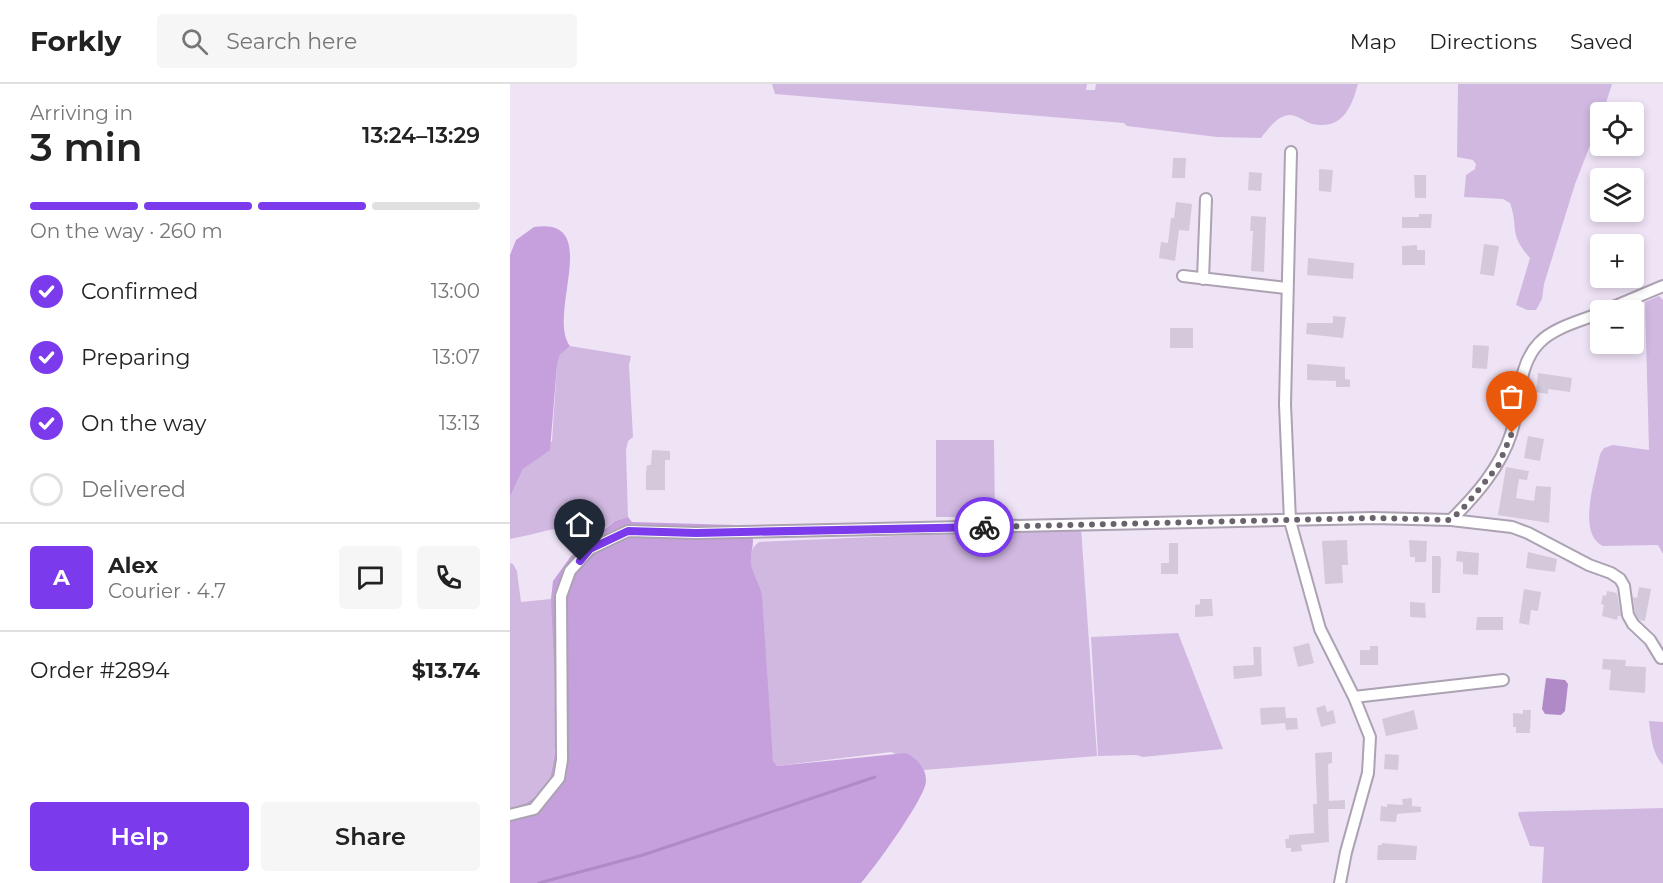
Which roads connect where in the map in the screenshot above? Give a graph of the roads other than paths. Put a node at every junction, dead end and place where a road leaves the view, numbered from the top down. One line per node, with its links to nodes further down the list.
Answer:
1 (1291, 152): 6 (street)
2 (1206, 199): 4 (street)
3 (1183, 276): 4 (street)
4 (1203, 279): 6 (street)
5 (1663, 286): 7 (street)
6 (1286, 288): 10 (street)
7 (1630, 300)
8 (1590, 317): 9 (street)
9 (1451, 520): 10 (street); 11 (street)
10 (1290, 521): 13 (street); 14 (street)
11 (1661, 658)
12 (1503, 680): 13 (street)
13 (1354, 697): 15 (street)
14 (510, 815)
15 (1340, 883)

